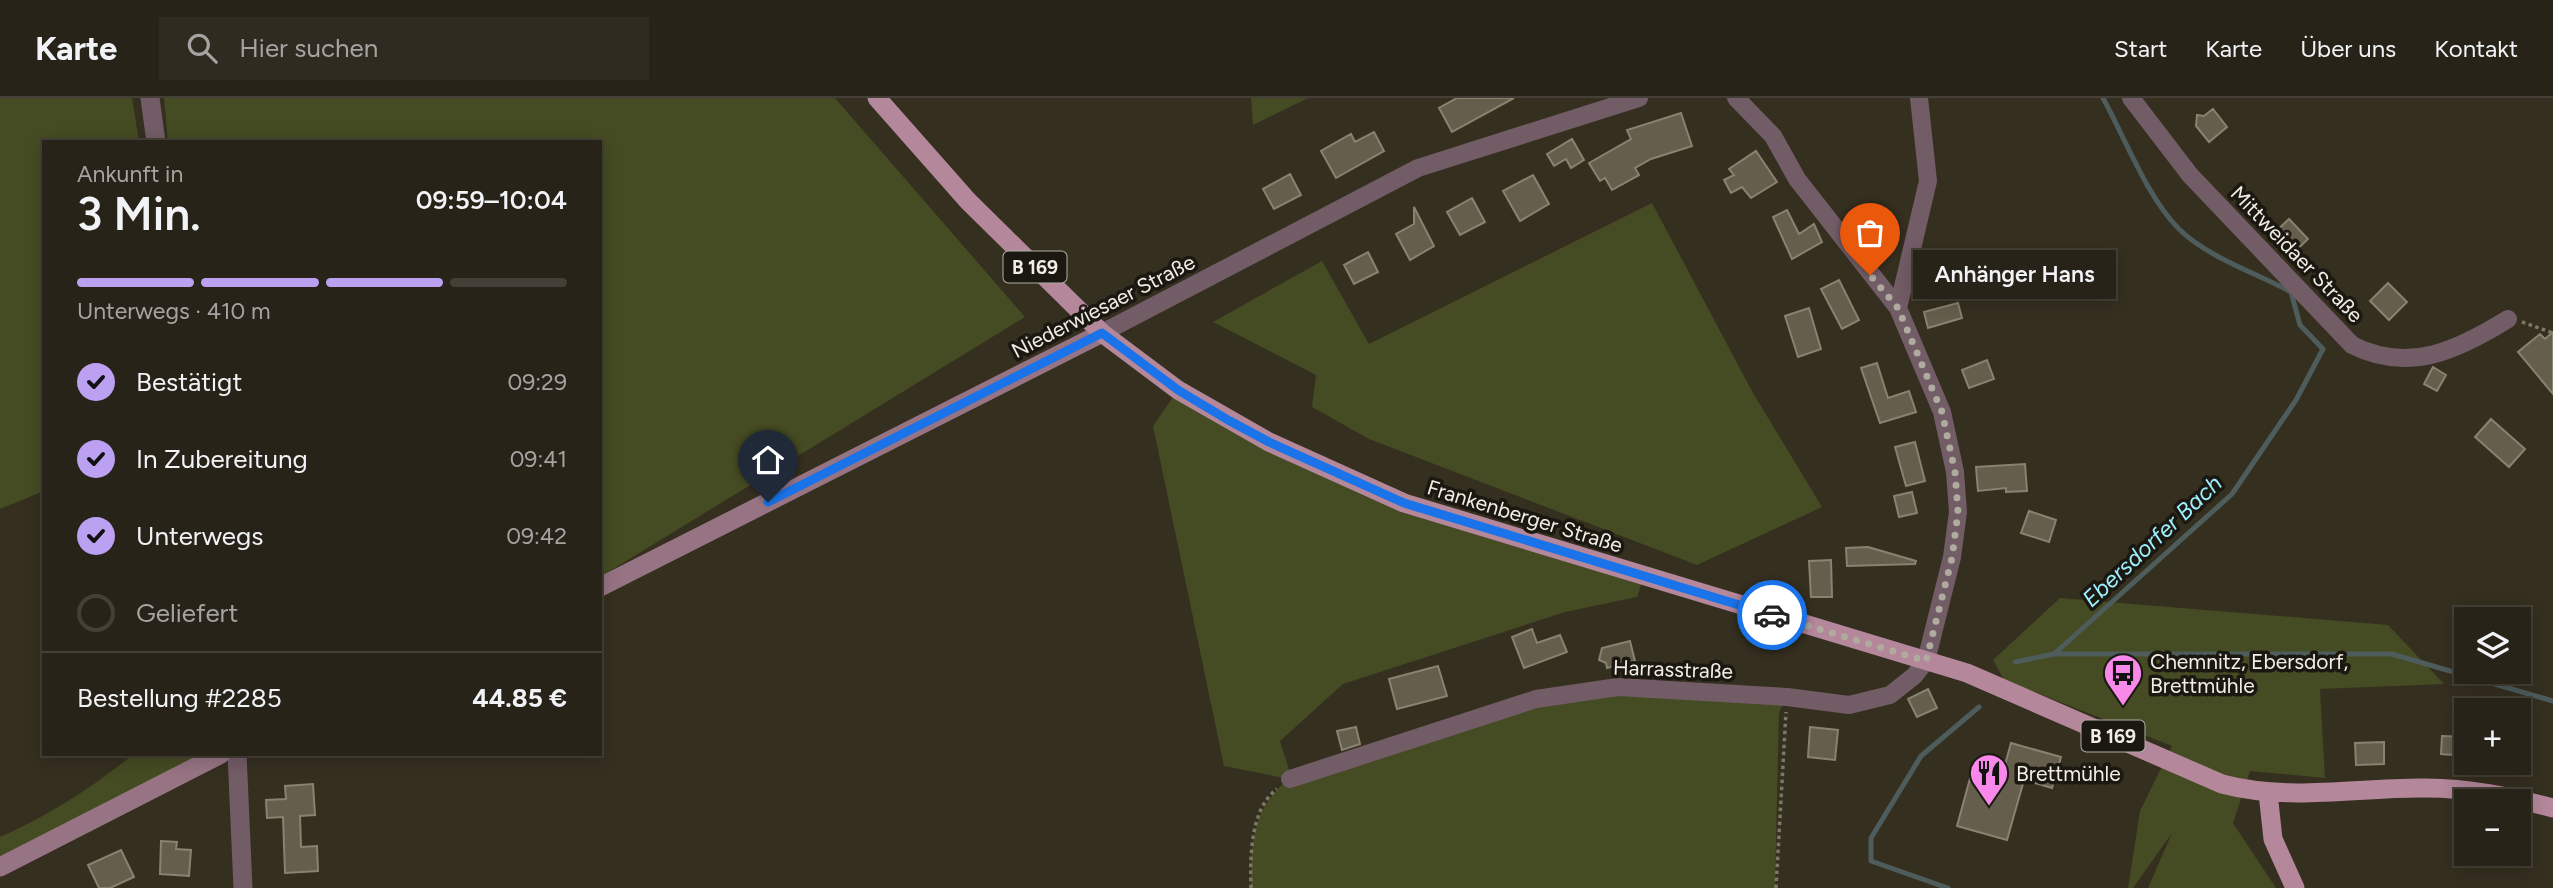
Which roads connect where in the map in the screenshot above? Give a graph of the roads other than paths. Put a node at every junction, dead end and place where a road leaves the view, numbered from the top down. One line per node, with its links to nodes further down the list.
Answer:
1 (150, 98): 8 (street)
2 (877, 98): 11 (main road, Frankenberger Straße / B 169)
3 (1639, 98): 7 (street, Niederwiesaer Straße)
4 (1736, 98): 9 (street)
5 (1919, 98): 9 (street)
6 (2131, 98): 10 (street, Mittweidaer Straße)
7 (1587, 105): 11 (street, Niederwiesaer Straße)
8 (156, 140)
9 (1898, 308): 13 (street)
10 (2508, 319)
11 (1102, 333): 12 (main road, Niederwiesaer Straße); 13 (main road, Frankenberger Straße / B 169)
12 (602, 586)
13 (1926, 661): 16 (street, Harrasstraße); 17 (main road, Frankenberger Straße / B 169)
14 (217, 756): 19 (main road)
15 (237, 756): 20 (street)
16 (1290, 779)
17 (2267, 793): 18 (main road, Frankenberger Straße); 21 (main road)
18 (2553, 808)
19 (0, 867)
20 (243, 888)
21 (2295, 888)

